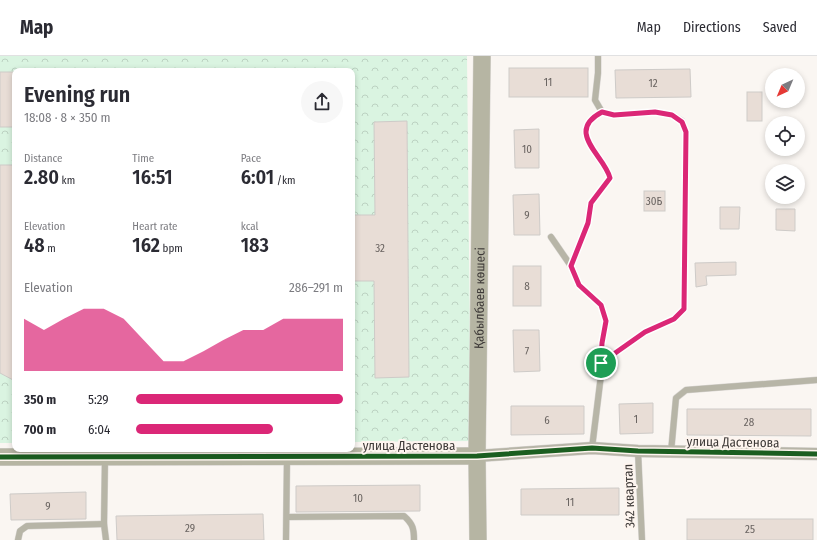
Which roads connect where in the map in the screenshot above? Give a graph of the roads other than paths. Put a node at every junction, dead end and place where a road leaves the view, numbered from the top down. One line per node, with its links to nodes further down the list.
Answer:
1 (482, 56): 13 (main road, Қабылбаев көшесі)
2 (598, 56): 3 (lane)
3 (602, 112): 5 (lane); 6 (lane)
4 (551, 237): 5 (lane)
5 (571, 266): 6 (lane)
6 (601, 363): 8 (lane)
7 (817, 380): 10 (lane)
8 (592, 448): 9 (street, улица Дастенова); 13 (street, улица Дастенова)
9 (638, 451): 10 (street, улица Дастенова); 23 (lane, 342 квартал)
10 (672, 452): 11 (street, улица Дастенова)
11 (817, 454)
12 (287, 456): 13 (main road, улица Дастенова); 15 (main road, улица Дастенова); 16 (lane)
13 (477, 456): 22 (main road, Қабылбаев көшесі)
14 (0, 457): 15 (main road, улица Дастенова)
15 (105, 457): 17 (lane)
16 (286, 517): 20 (lane); 21 (lane)
17 (104, 524): 18 (lane); 19 (lane)
18 (18, 540)
19 (106, 540)
20 (286, 540)
21 (414, 540)
22 (478, 540)
23 (642, 540)

